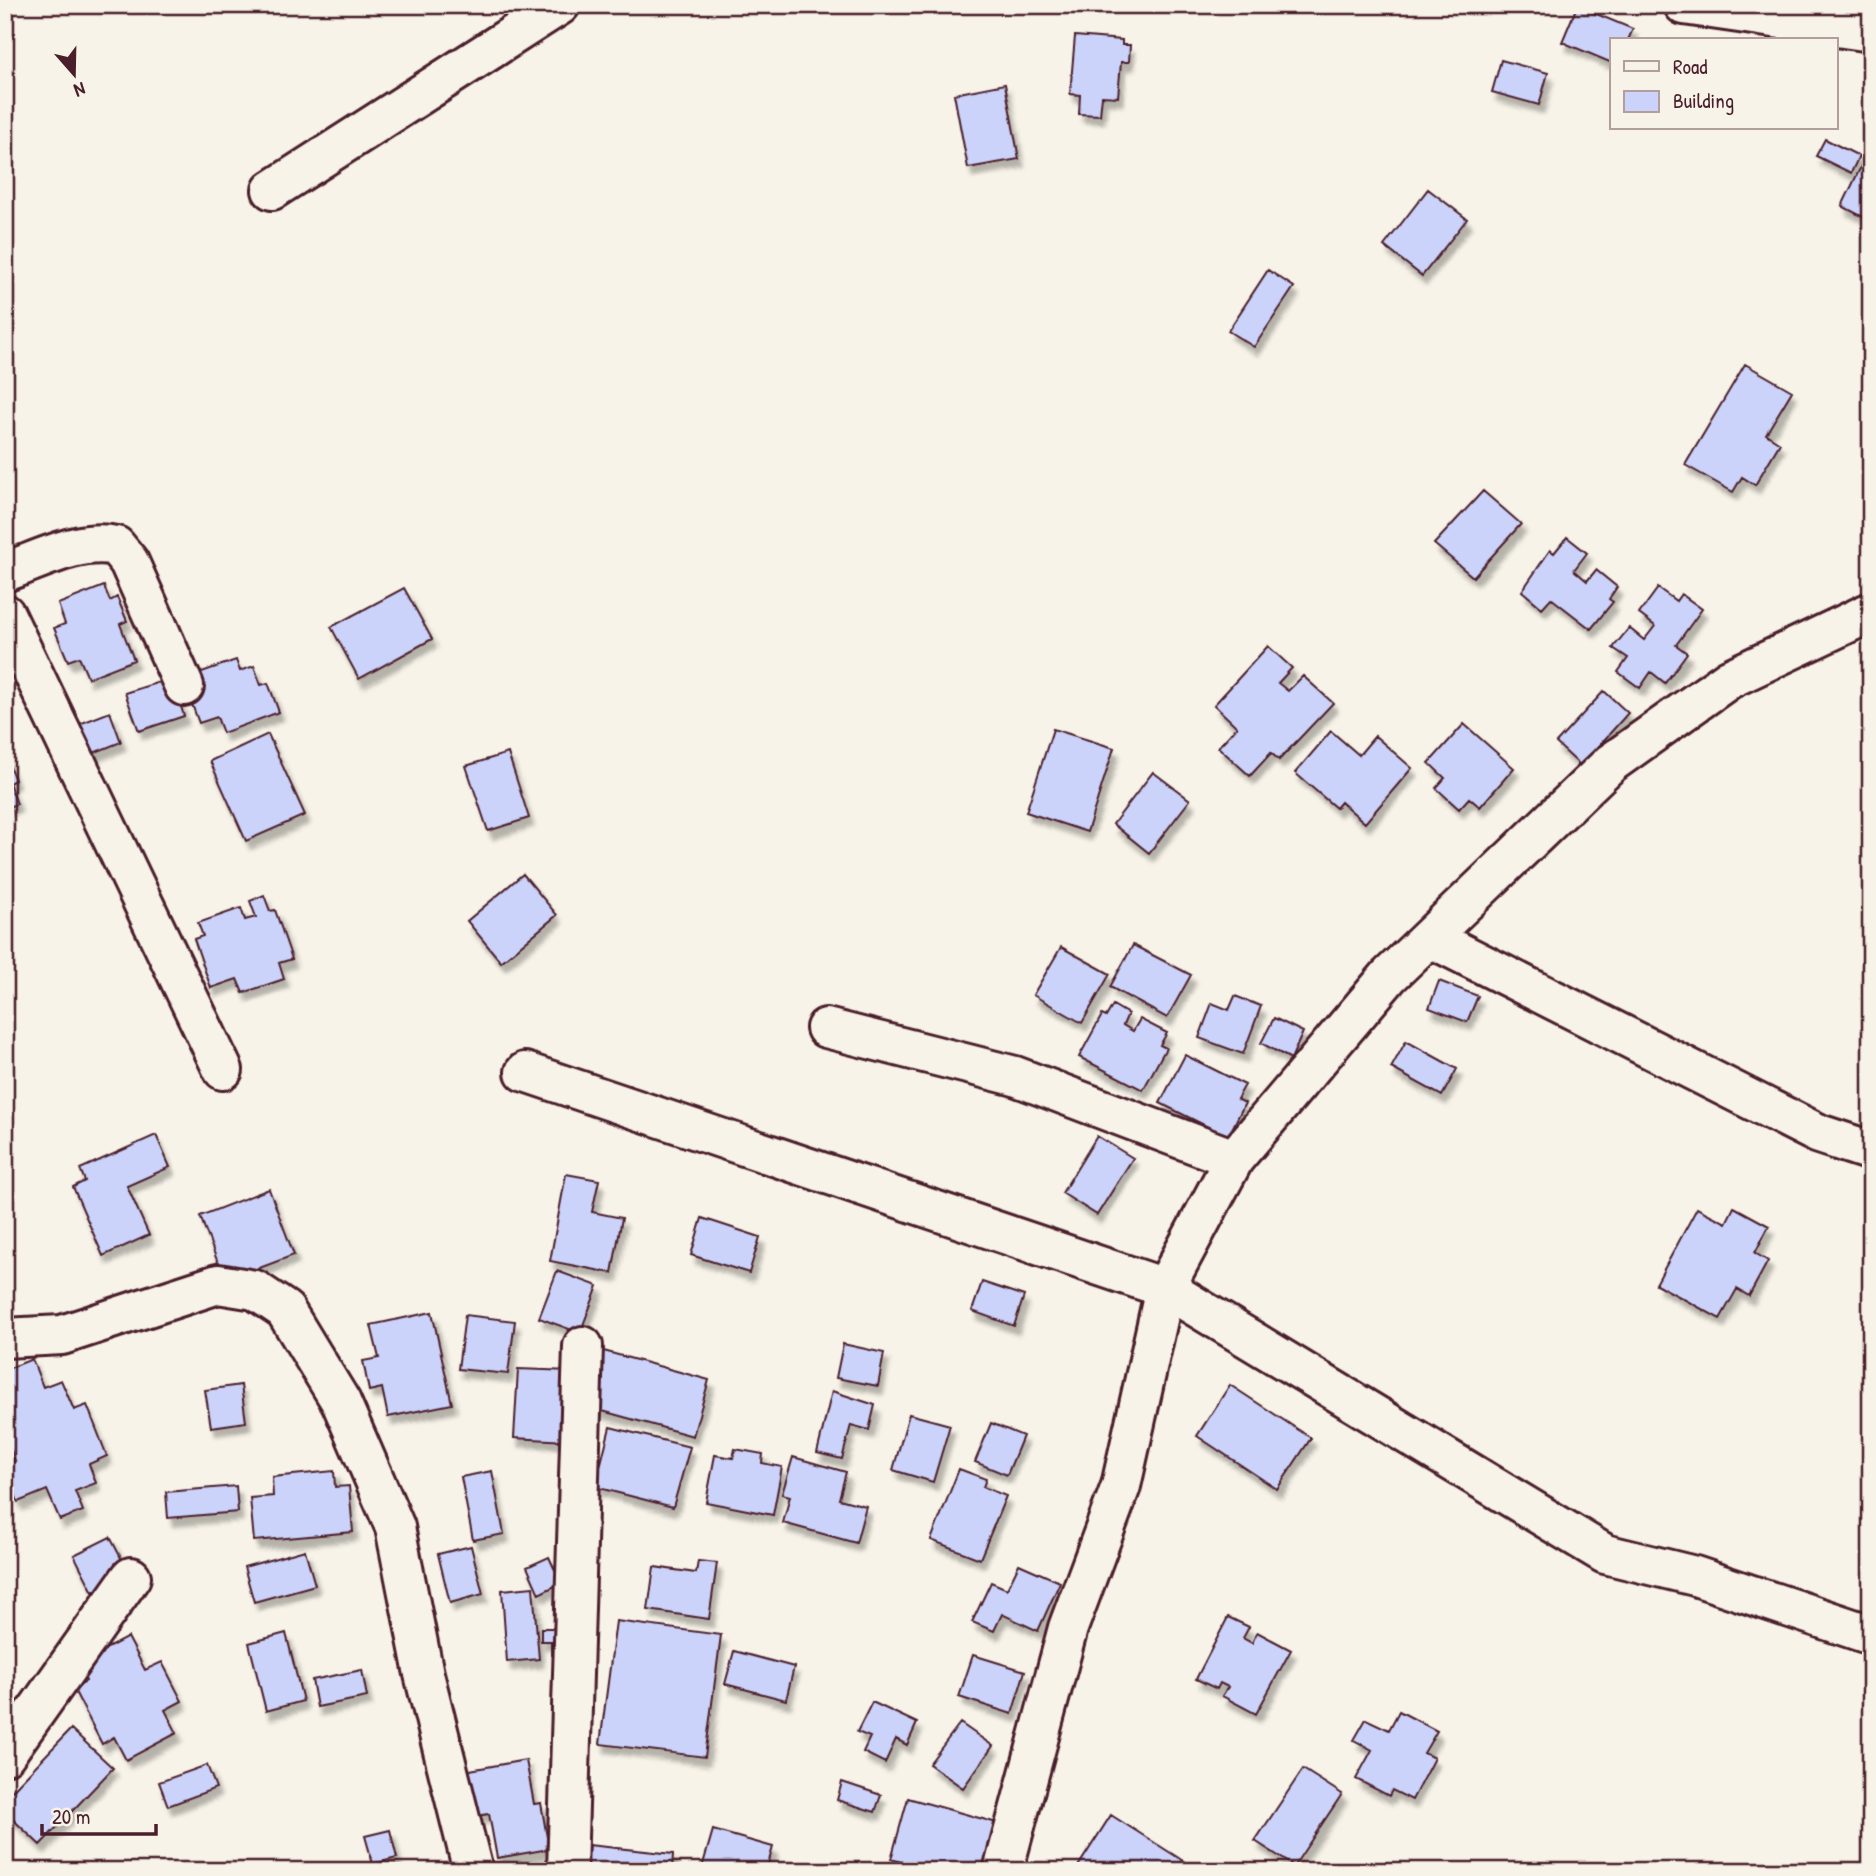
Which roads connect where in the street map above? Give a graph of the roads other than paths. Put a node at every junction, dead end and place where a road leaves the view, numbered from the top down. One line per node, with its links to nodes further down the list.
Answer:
1 (560, 5): 4 (street)
2 (1684, 5): 3 (street)
3 (1871, 32)
4 (272, 190)
5 (5, 572): 8 (street)
6 (1871, 612): 9 (street)
7 (5, 614): 11 (street)
8 (184, 686)
9 (1431, 938): 13 (street); 14 (street)
10 (826, 1028): 14 (street)
11 (223, 1070)
12 (525, 1072): 15 (street)
13 (1871, 1151)
14 (1234, 1158): 15 (street)
15 (1165, 1289): 19 (street); 23 (street)
16 (5, 1338): 21 (street)
17 (583, 1346): 22 (street)
18 (131, 1577): 20 (street)
19 (1871, 1635)
20 (5, 1755)
21 (473, 1871)
22 (567, 1871)
23 (1003, 1871)

